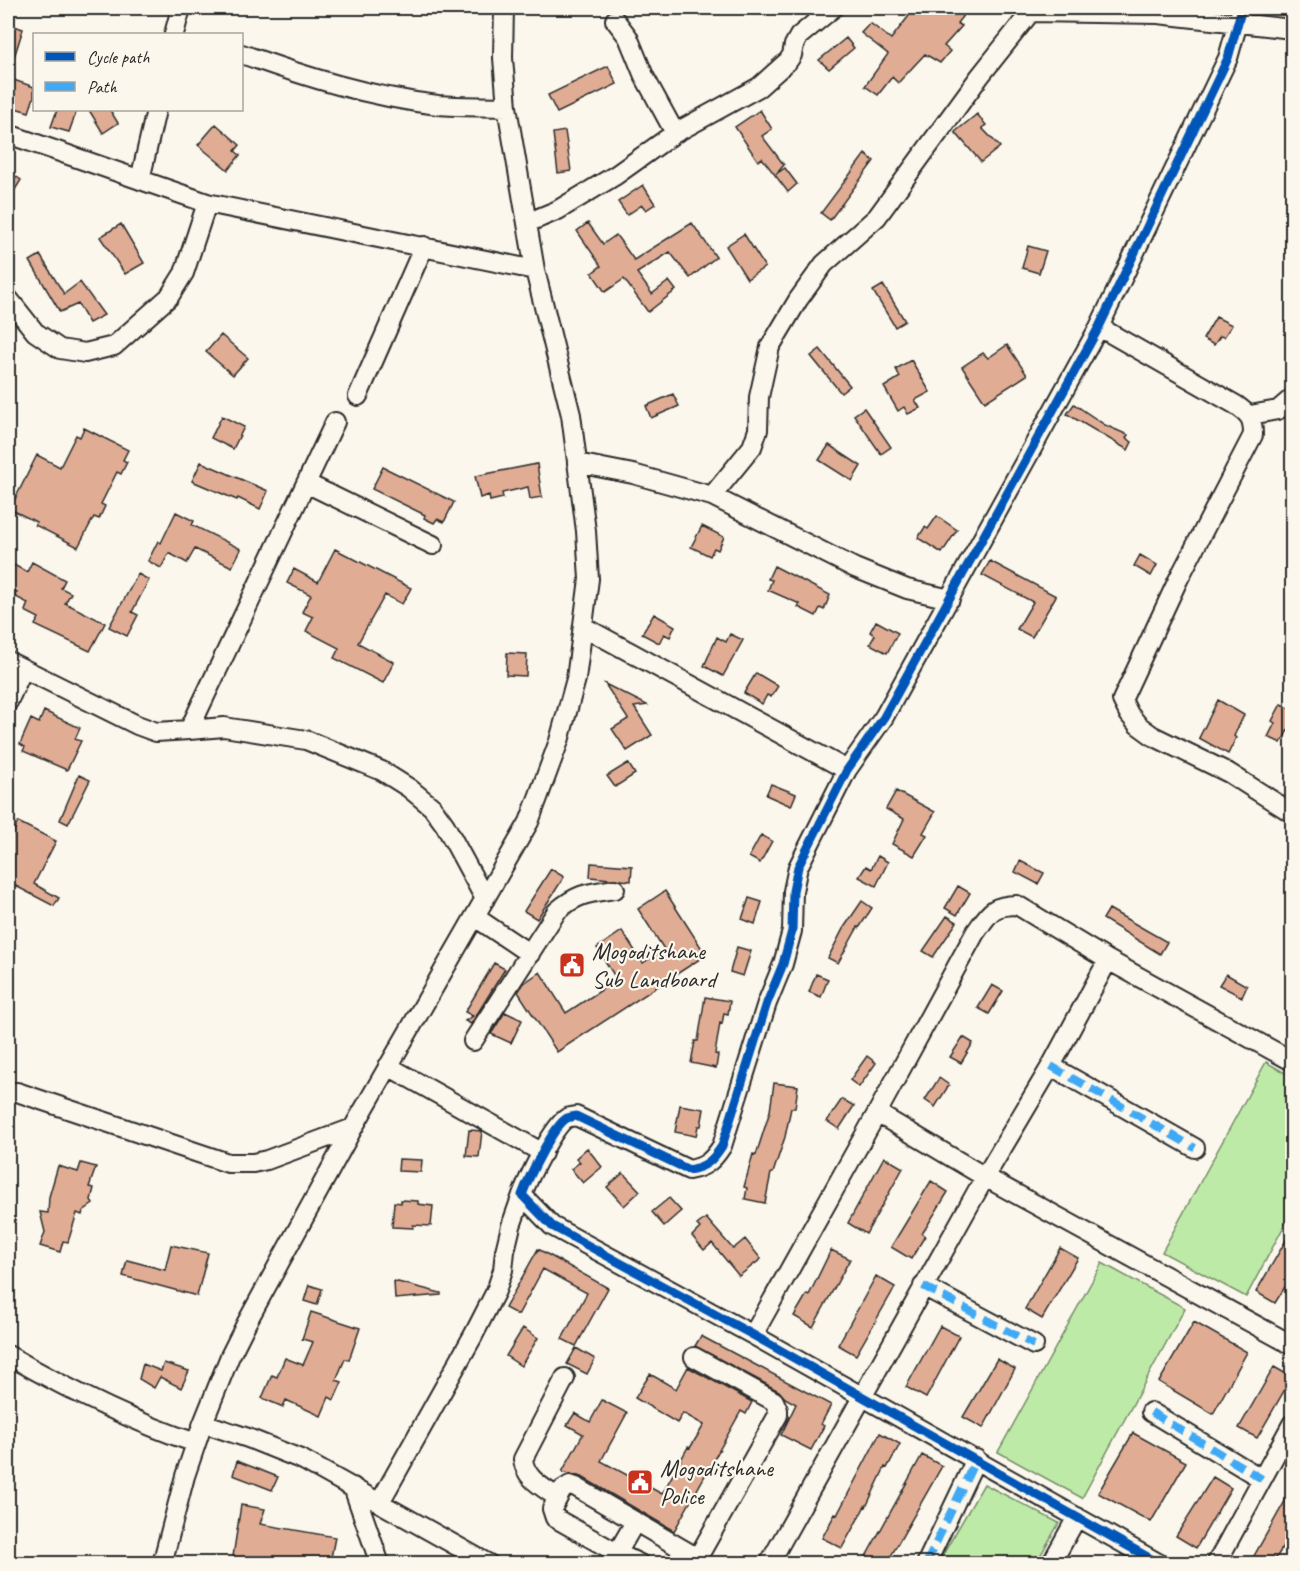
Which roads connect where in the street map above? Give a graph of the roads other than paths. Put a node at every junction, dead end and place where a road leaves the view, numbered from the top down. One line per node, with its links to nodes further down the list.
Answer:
1 (181, 8): 8 (street)
2 (504, 8): 10 (street)
3 (833, 8): 12 (street)
4 (1032, 10): 5 (street); 27 (street)
5 (1240, 16): 7 (street); 20 (street)
6 (615, 21): 12 (street)
7 (1293, 29)
8 (178, 33)
9 (243, 54): 10 (street)
10 (507, 107): 16 (street)
11 (156, 111): 14 (street)
12 (675, 133): 16 (street)
13 (8, 134): 14 (street)
14 (140, 180): 15 (street)
15 (207, 203): 17 (street); 19 (street)
16 (527, 223): 18 (street)
17 (424, 246): 18 (street); 21 (street)
18 (535, 270): 25 (street)
19 (8, 298)
20 (1099, 327): 23 (street); 29 (street)
21 (358, 396)
22 (1293, 398): 23 (street)
23 (1250, 415): 35 (street)
24 (335, 422): 26 (street)
25 (578, 463): 27 (street); 30 (street)
26 (306, 483): 28 (street); 33 (street)
27 (712, 496): 29 (street)
28 (433, 545)
29 (950, 599): 34 (street)
30 (584, 627): 34 (street); 37 (street)
31 (15, 665): 32 (street); 33 (street)
32 (8, 702)
33 (189, 730): 37 (street)
34 (847, 770): 49 (street)
35 (1293, 813)
36 (615, 889): 39 (street)
37 (484, 899): 38 (street)
38 (475, 917): 39 (street); 43 (street)
39 (530, 954): 41 (street)
40 (1108, 960): 42 (street); 44 (street); 46 (street)
41 (473, 1041)
42 (1293, 1061)
43 (388, 1066): 47 (street); 49 (street)
44 (1051, 1066): 48 (street); 50 (street)
45 (8, 1092): 47 (street)
46 (877, 1113): 50 (street); 53 (street)
47 (353, 1128): 61 (street)
48 (1195, 1148)
49 (543, 1154): 51 (street)
50 (985, 1177): 52 (street); 55 (street)
51 (522, 1195): 53 (street); 68 (street)
52 (923, 1286): 54 (street); 59 (street)
53 (753, 1335): 59 (street)
54 (1034, 1345)
55 (1293, 1345)
56 (8, 1355): 63 (street)
57 (694, 1357): 72 (street)
58 (565, 1378): 67 (street)
59 (863, 1396): 64 (street); 77 (street)
60 (1152, 1412): 65 (street)
61 (203, 1423): 63 (street); 66 (street)
62 (1293, 1425): 65 (street)
63 (196, 1443): 73 (street)
64 (976, 1459): 69 (street); 78 (street)
65 (1262, 1479): 81 (street)
66 (353, 1487): 68 (street); 74 (street)
67 (558, 1498): 70 (street); 71 (street)
68 (380, 1502): 75 (street)
69 (1077, 1516): 79 (street); 80 (street)
70 (635, 1522): 71 (street); 72 (street)
71 (614, 1558): 76 (street)
72 (689, 1560)
73 (162, 1563)
74 (380, 1563)
75 (489, 1563)
76 (640, 1563)
77 (769, 1563)
78 (926, 1563)
79 (1051, 1563)
80 (1160, 1563)
81 (1216, 1563)

